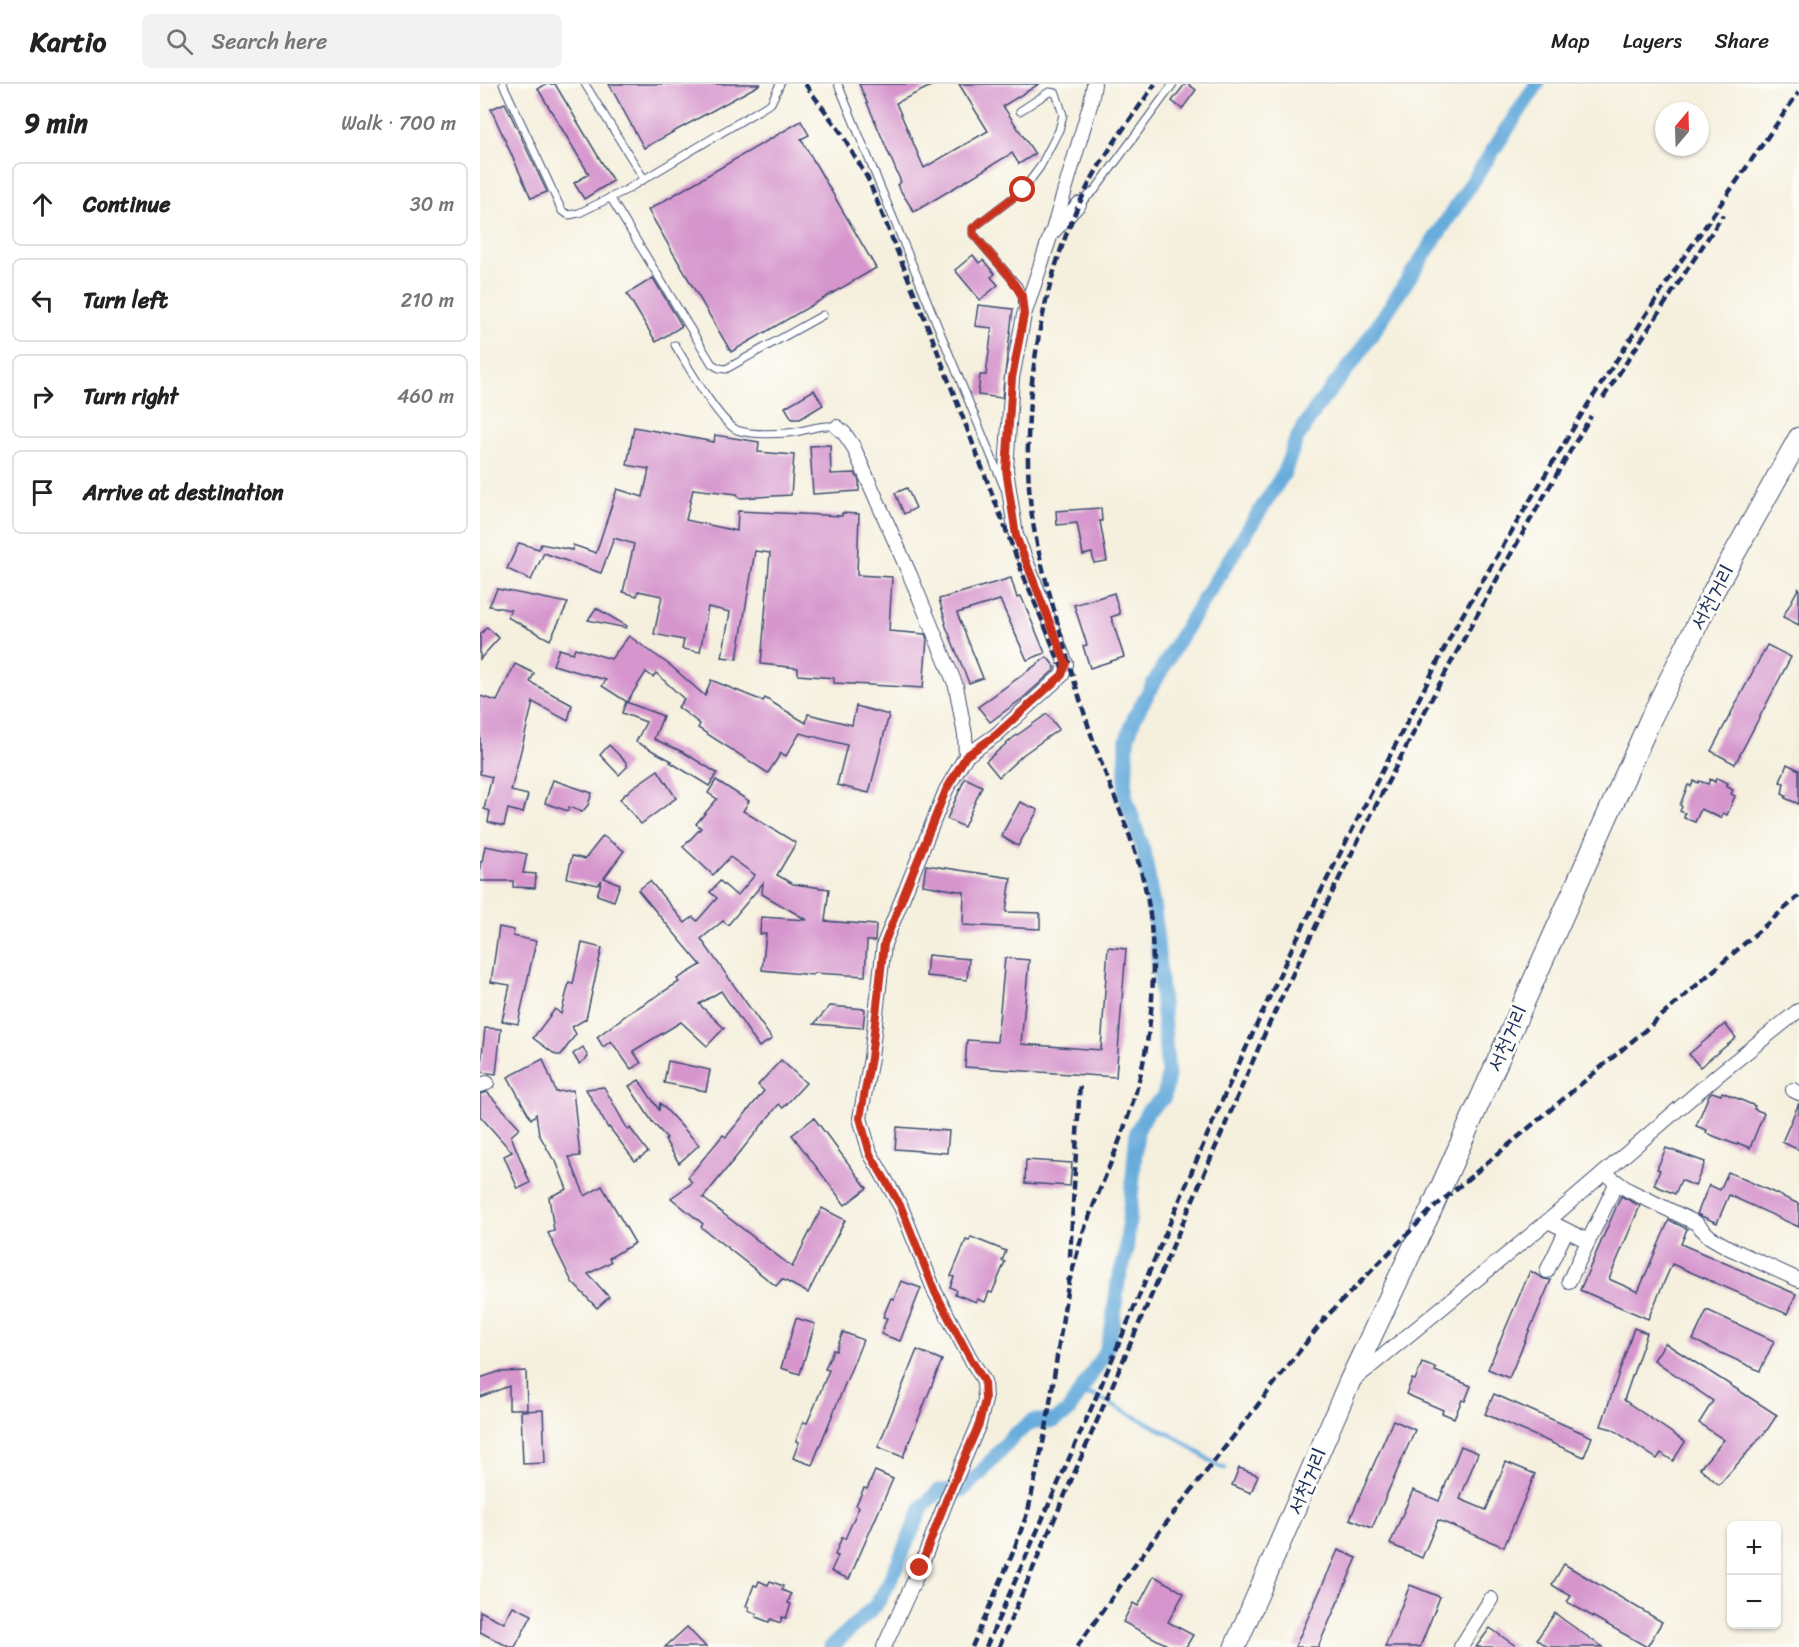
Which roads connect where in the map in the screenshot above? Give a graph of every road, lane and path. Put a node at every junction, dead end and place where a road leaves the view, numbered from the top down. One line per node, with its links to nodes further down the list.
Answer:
1 (503, 84): 9 (lane)
2 (585, 84): 8 (lane)
3 (780, 84): 8 (lane)
4 (838, 84): 17 (lane)
5 (1094, 84): 11 (street)
6 (1173, 84): 10 (lane)
7 (1020, 111): 13 (lane)
8 (644, 179): 9 (lane)
9 (610, 198): 12 (lane)
10 (1079, 204): 11 (street)
11 (1051, 234): 13 (street)
12 (823, 315)
13 (1024, 315): 17 (street)
14 (675, 345): 15 (lane)
15 (837, 428): 18 (street)
16 (1799, 438): 30 (main road, 서천거리)
17 (1012, 506): 18 (street)
18 (966, 756): 32 (street)
19 (1798, 1011): 20 (street)
20 (1604, 1173): 21 (street); 22 (street)
21 (1617, 1182): 24 (street); 28 (street)
22 (1548, 1221): 23 (street); 30 (street)
23 (1566, 1232): 24 (street); 25 (street)
24 (1588, 1241): 26 (street)
25 (1554, 1256): 26 (street); 27 (street)
26 (1576, 1265): 29 (street)
27 (1547, 1271)
28 (1799, 1280)
29 (1569, 1281)
30 (1349, 1383): 33 (main road, 서천거리)
31 (1491, 1599): 34 (street)
32 (884, 1647)
33 (1234, 1647)
34 (1461, 1647)

